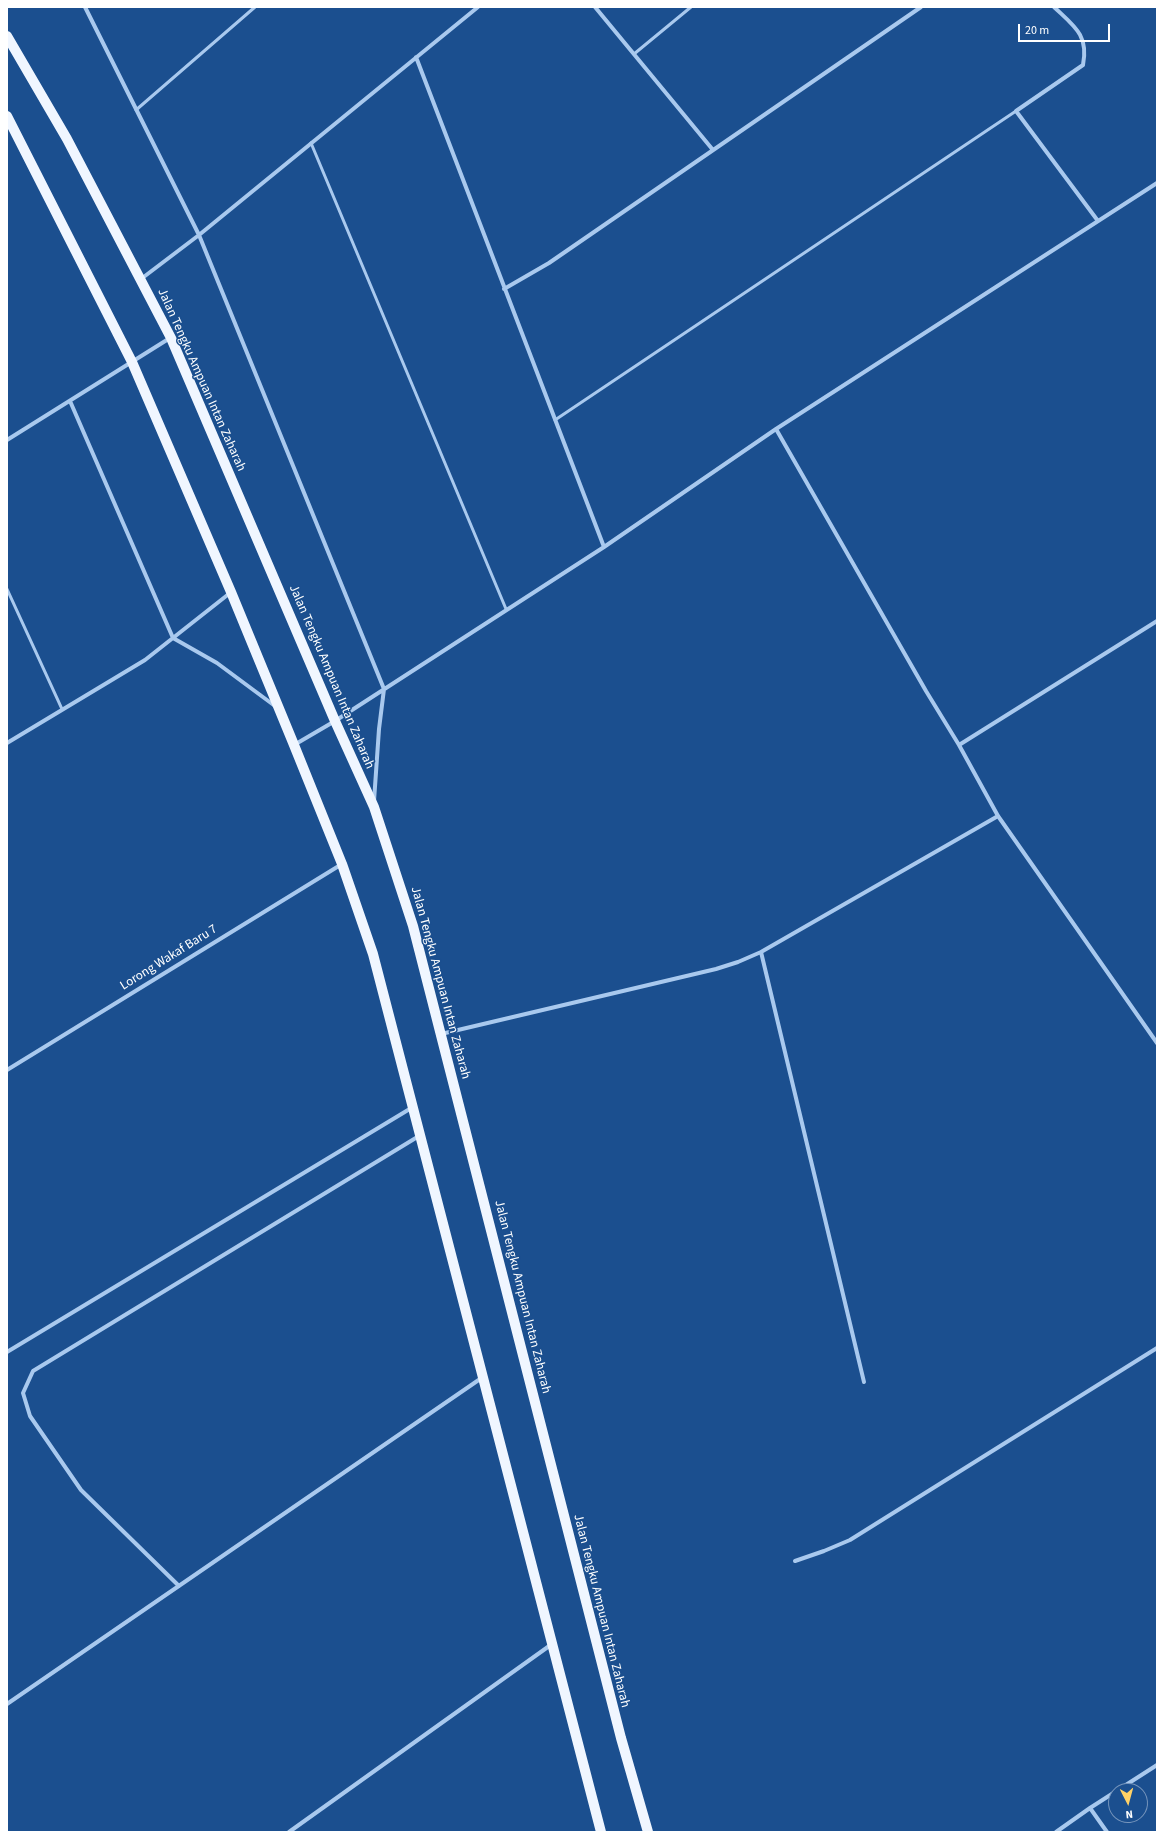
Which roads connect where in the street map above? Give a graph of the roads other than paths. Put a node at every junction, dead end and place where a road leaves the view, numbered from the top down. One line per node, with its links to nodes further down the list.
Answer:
1 (85, 7): 11 (street)
2 (255, 7): 11 (lane)
3 (478, 7): 10 (street)
4 (595, 7): 9 (street)
5 (691, 7): 9 (lane)
6 (921, 7): 15 (street)
7 (1054, 7): 12 (street)
8 (7, 36): 19 (main road, Jalan Tengku Ampuan Intan Zaharah)
9 (634, 54): 15 (street)
10 (416, 57): 14 (street); 20 (street)
11 (136, 110): 18 (street)
12 (1016, 111): 17 (street); 24 (lane)
13 (7, 116): 22 (main road)
14 (311, 143): 18 (street); 30 (lane)
15 (713, 150): 20 (street)
16 (1157, 183): 17 (street)
17 (1098, 221): 25 (street)
18 (199, 235): 19 (street); 33 (street)
19 (140, 279): 21 (main road, Jalan Tengku Ampuan Intan Zaharah)
20 (504, 289): 24 (street)
21 (171, 338): 22 (street); 36 (main road, Jalan Tengku Ampuan Intan Zaharah)
22 (132, 362): 23 (street); 29 (main road)
23 (70, 401): 26 (street); 32 (street)
24 (554, 420): 27 (street)
25 (776, 429): 27 (street); 39 (street)
26 (7, 440)
27 (604, 547): 30 (street)
28 (7, 589): 35 (lane)
29 (231, 592): 32 (street); 34 (main road)
30 (506, 609): 33 (street)
31 (1157, 621): 39 (street)
32 (173, 638): 34 (street); 35 (street)
33 (384, 689): 36 (street); 40 (street)
34 (279, 708): 38 (main road)
35 (62, 709): 37 (street)
36 (335, 721): 38 (street); 40 (main road, Jalan Tengku Ampuan Intan Zaharah)
37 (7, 743)
38 (294, 745): 42 (main road)
39 (960, 745): 41 (street)
40 (374, 807): 44 (main road, Jalan Tengku Ampuan Intan Zaharah)
41 (998, 816): 43 (street); 45 (street)
42 (342, 864): 46 (street, Lorong Wakaf Baru 7); 47 (main road)
43 (761, 952): 44 (street); 52 (street)
44 (441, 1034): 61 (main road, Jalan Tengku Ampuan Intan Zaharah)
45 (1157, 1043)
46 (7, 1070)
47 (413, 1107): 48 (main road); 50 (street)
48 (421, 1135): 51 (main road); 54 (street)
49 (1157, 1348): 53 (street)
50 (7, 1352)
51 (483, 1377): 54 (street); 55 (main road)
52 (864, 1382)
53 (795, 1561)
54 (179, 1586): 56 (street)
55 (552, 1643): 59 (street); 60 (main road)
56 (7, 1704)
57 (1157, 1765): 58 (street)
58 (1090, 1808): 62 (street); 63 (street)
59 (289, 1832)
60 (601, 1832)
61 (648, 1832)
62 (1056, 1832)
63 (1107, 1832)

